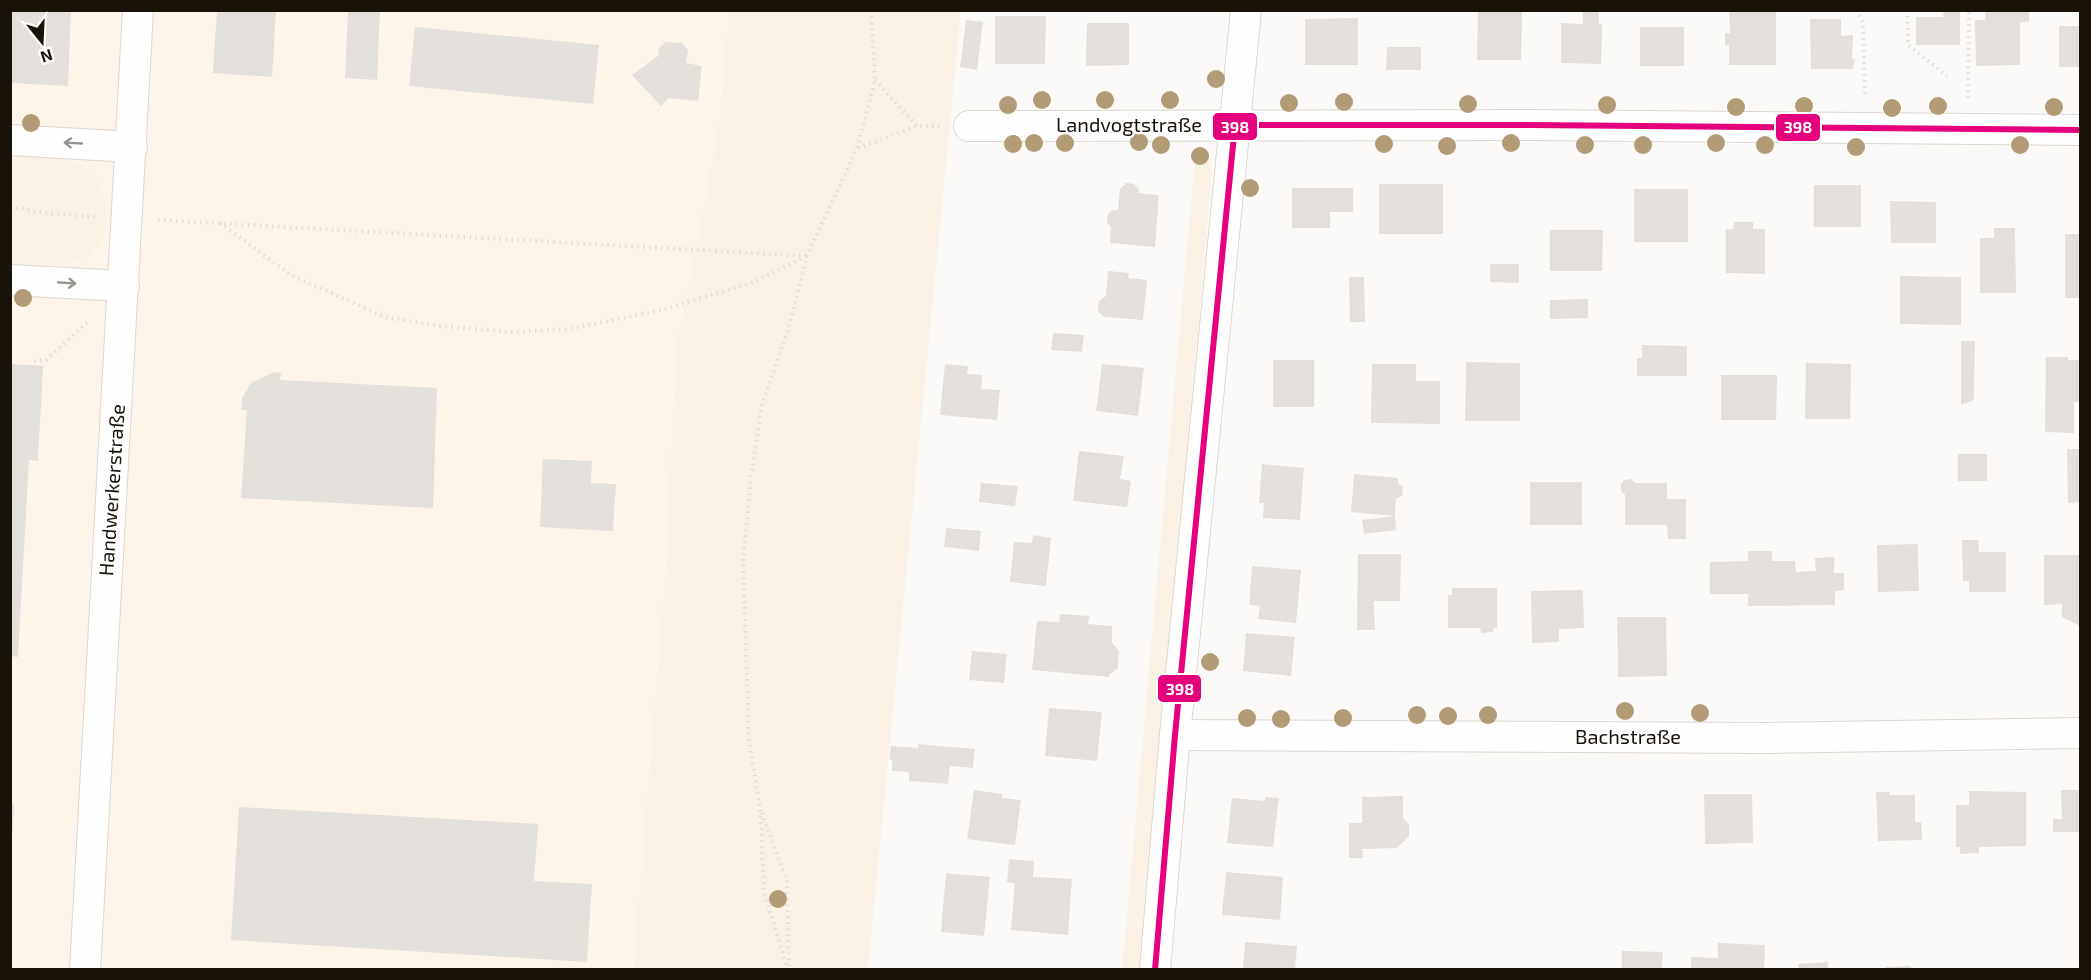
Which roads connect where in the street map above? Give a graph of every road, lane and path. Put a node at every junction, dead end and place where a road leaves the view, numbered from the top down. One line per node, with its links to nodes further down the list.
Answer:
1 (138, 10): 16 (street, Handwerkerstraße)
2 (871, 10): 8 (path)
3 (1246, 10): 9 (street)
4 (1856, 10): 12 (path)
5 (1907, 10): 7 (path)
6 (1969, 10): 13 (path)
7 (1947, 76)
8 (874, 80): 10 (path); 17 (path)
9 (1235, 125): 11 (street, Landvogtstraße); 12 (street, Landvogtstraße); 28 (street)
10 (917, 126): 11 (path); 17 (path)
11 (969, 126)
12 (1866, 128): 13 (street, Landvogtstraße)
13 (1968, 129): 14 (street, Landvogtstraße)
14 (2080, 130)
15 (10, 140): 16 (street, one-way to 15)
16 (132, 147): 24 (street, Handwerkerstraße)
17 (857, 148): 22 (path)
18 (10, 207): 19 (path)
19 (95, 217)
20 (150, 220): 21 (path)
21 (220, 223): 22 (path); 22 (path)
22 (807, 256): 29 (path)
23 (10, 280): 24 (street, one-way to 24)
24 (124, 286): 30 (street, Handwerkerstraße)
25 (88, 321): 26 (path)
26 (34, 361)
27 (2080, 733): 28 (street, Bachstraße)
28 (1175, 735): 32 (street)
29 (760, 808): 31 (path); 31 (path)
30 (85, 969)
31 (788, 969)
32 (1155, 969)

